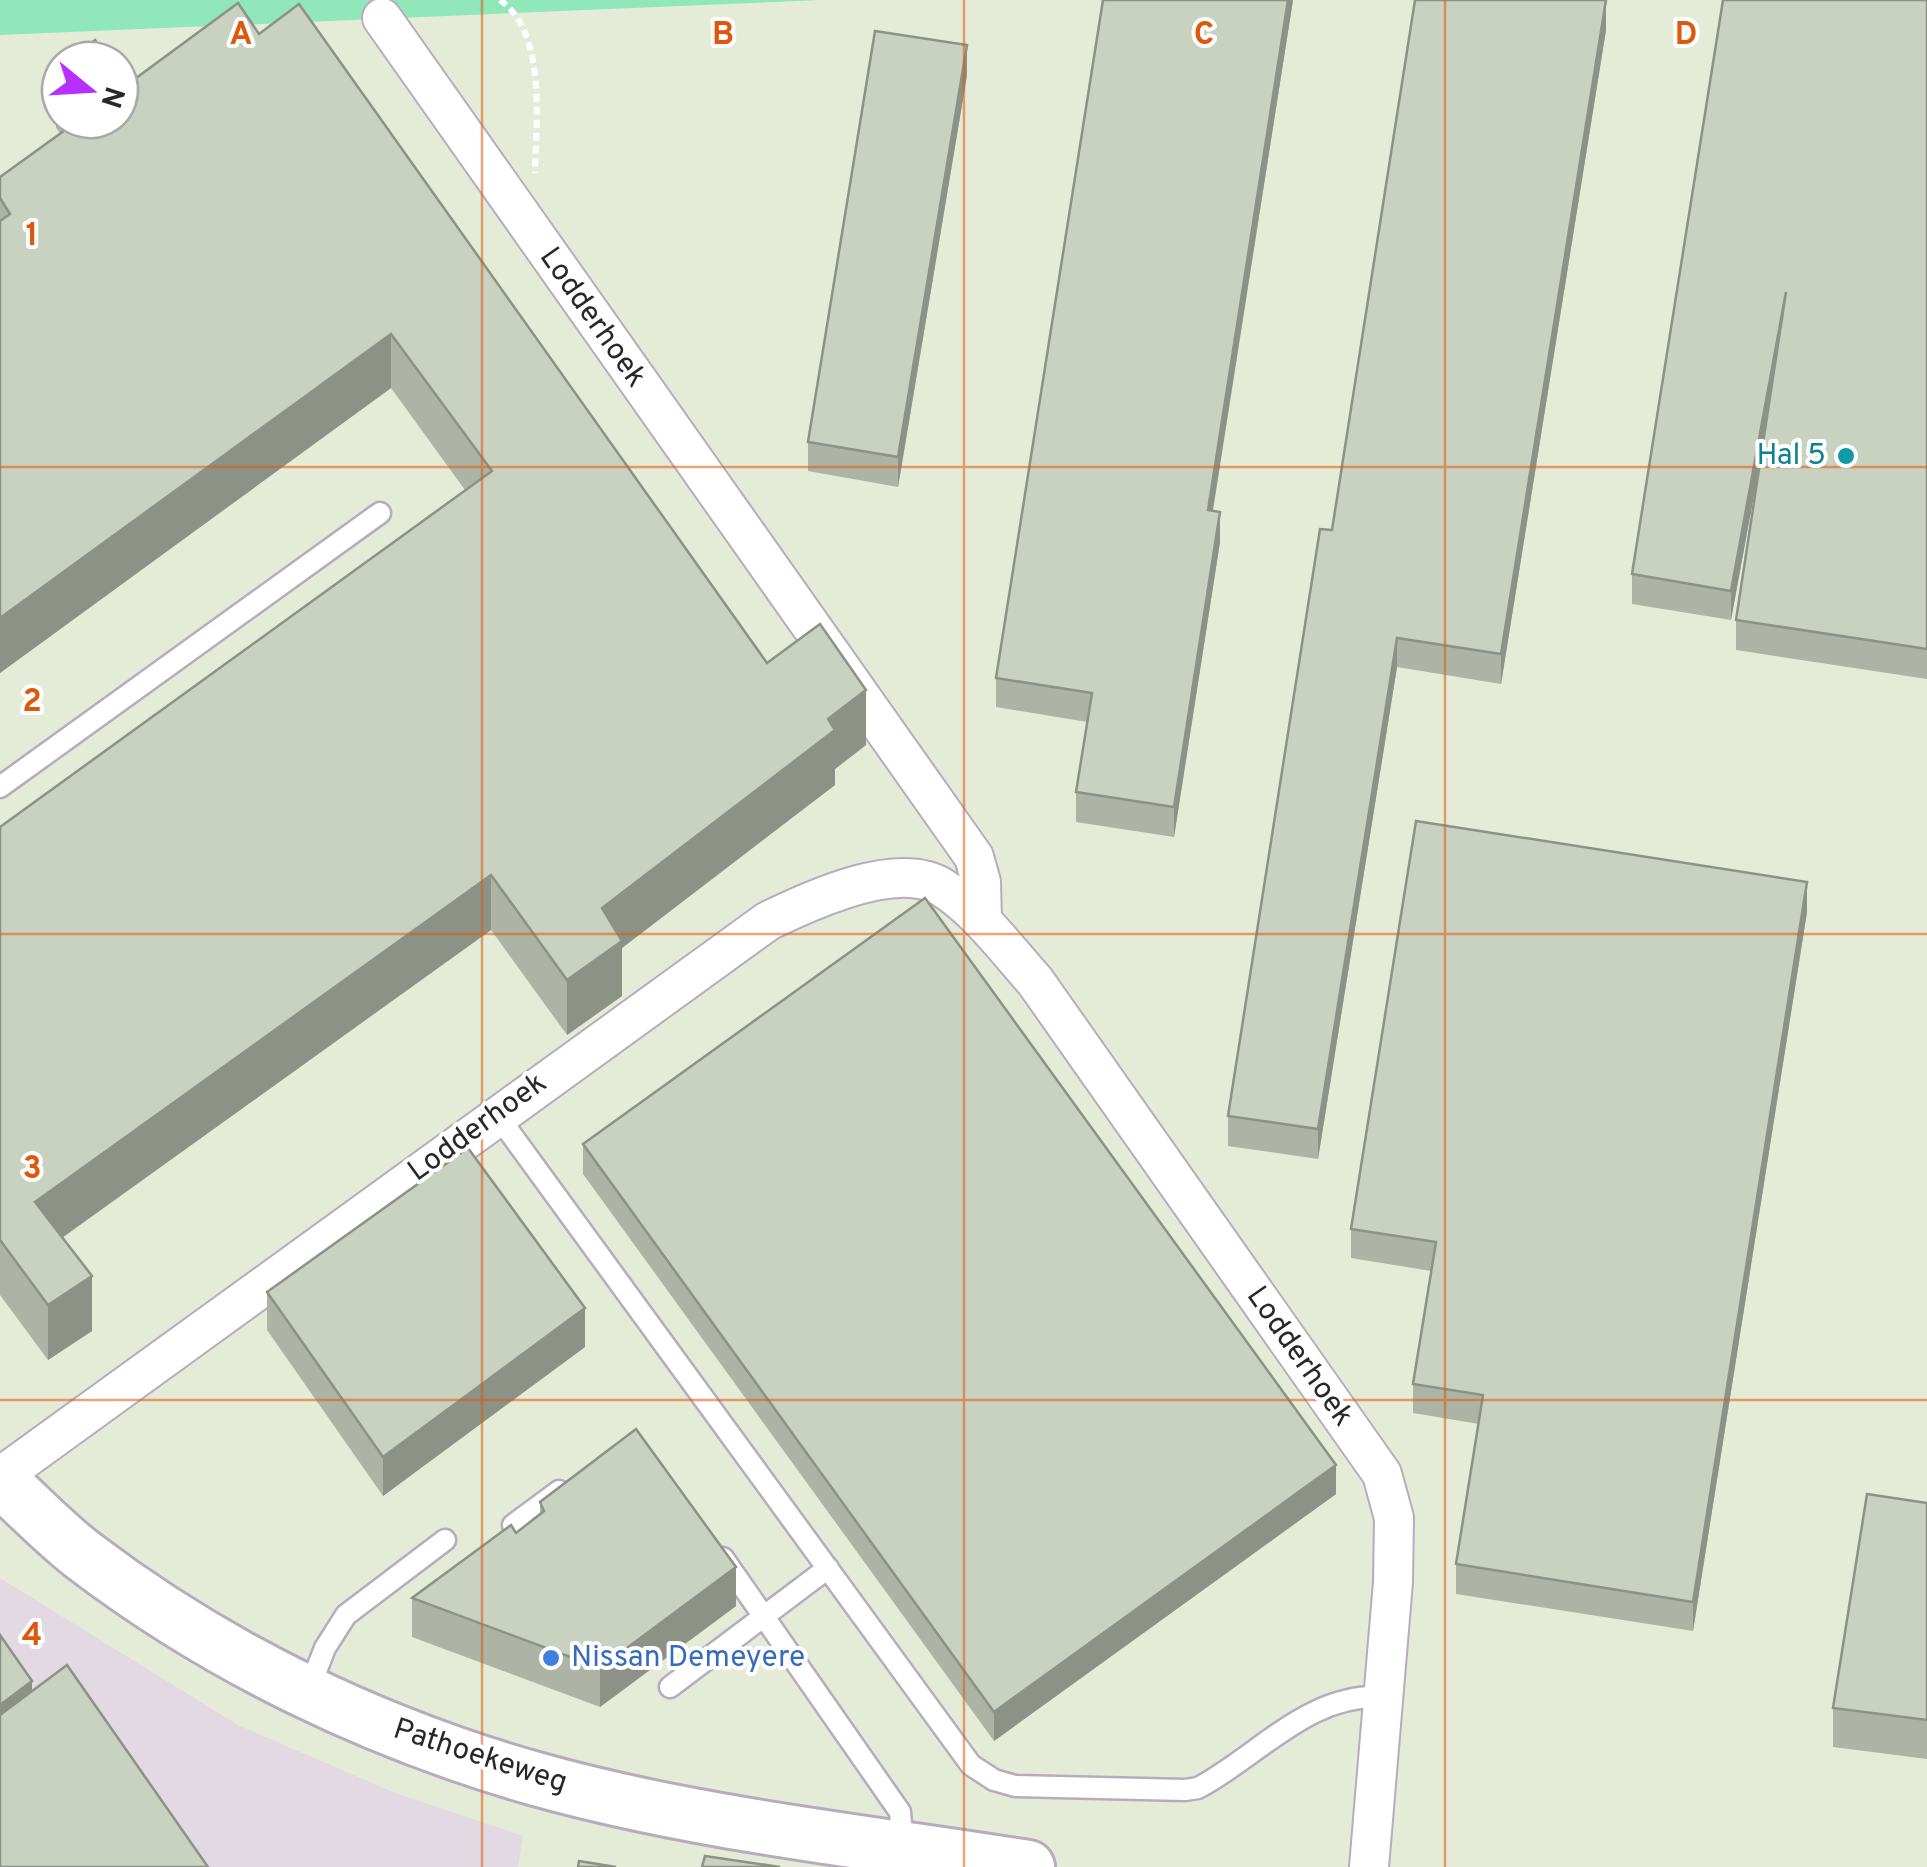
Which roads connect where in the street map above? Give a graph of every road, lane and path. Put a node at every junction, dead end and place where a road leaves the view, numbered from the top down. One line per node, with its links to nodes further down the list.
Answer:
1 (500, 0): 3 (path)
2 (382, 18): 3 (street, Lodderhoek)
3 (535, 236): 6 (street, Lodderhoek)
4 (380, 513): 5 (lane)
5 (0, 787)
6 (982, 921): 7 (street, Lodderhoek); 17 (street, Lodderhoek)
7 (497, 1115): 8 (street, Lodderhoek); 13 (lane)
8 (0, 1478): 16 (main road, Pathoekeweg)
9 (574, 1479): 10 (lane)
10 (513, 1526)
11 (445, 1540): 16 (lane)
12 (710, 1540): 14 (lane)
13 (828, 1568): 14 (lane); 17 (lane)
14 (764, 1616): 15 (lane); 18 (lane)
15 (670, 1687)
16 (307, 1693): 18 (main road, Pathoekeweg)
17 (1384, 1697): 20 (street, Lodderhoek)
18 (903, 1847): 19 (main road, Pathoekeweg)
19 (1028, 1867)
20 (1370, 1867)

